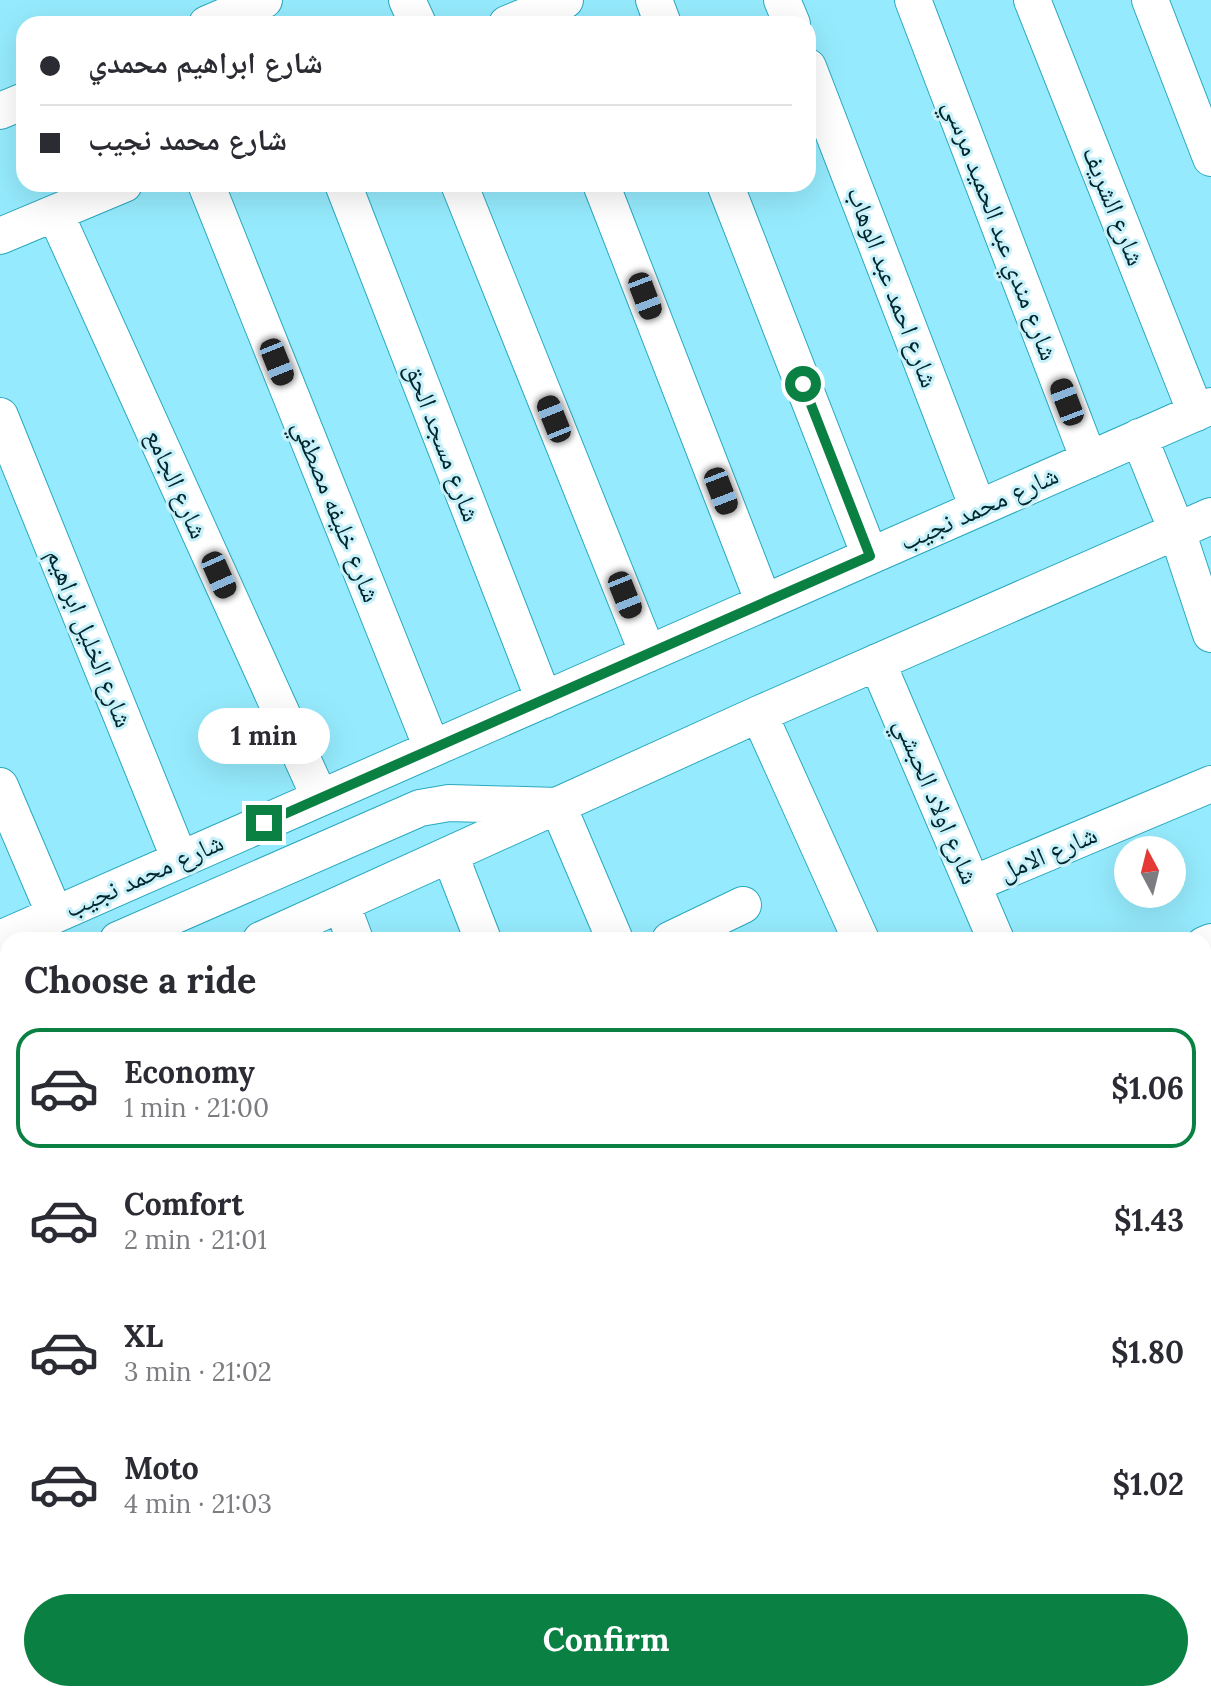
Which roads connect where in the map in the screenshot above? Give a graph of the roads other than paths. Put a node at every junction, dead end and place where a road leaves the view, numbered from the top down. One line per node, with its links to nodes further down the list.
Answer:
1 (264, 0): 5 (street)
2 (913, 0): 19 (street, شارع مندي عبد الحميد مرسي)
3 (1032, 0): 16 (street, شارع الشريف)
4 (1150, 0): 7 (street)
5 (226, 16)
6 (816, 88): 20 (street, شارع احمد عبد الوهاب)
7 (1211, 158)
8 (105, 192): 14 (street)
9 (209, 192): 30 (street, شارع خليفه مصطفي)
10 (346, 192): 28 (street, شارع مسجد الحق)
11 (462, 192): 26 (street)
12 (604, 192): 24 (street)
13 (728, 192): 23 (street)
14 (55, 213): 15 (street); 33 (street, شارع الجامع)
15 (0, 236)
16 (1203, 410): 18 (street, شارع محمد نجيب)
17 (0, 416): 36 (street, شارع الخليل ابراهيم)
18 (1139, 437): 19 (street, شارع محمد نجيب); 22 (street)
19 (1089, 460): 20 (street, شارع محمد نجيب)
20 (978, 508): 23 (street, شارع محمد نجيب)
21 (1211, 516): 22 (street)
22 (1177, 531): 25 (street); 27 (street)
23 (870, 556): 24 (street, شارع محمد نجيب)
24 (764, 603): 26 (street, شارع محمد نجيب)
25 (1211, 634)
26 (648, 654): 28 (street, شارع محمد نجيب)
27 (877, 662): 29 (street); 37 (street, شارع اولاد الحبشي)
28 (544, 700): 30 (street, شارع محمد نجيب)
29 (759, 714): 34 (street); 48 (street)
30 (432, 748): 33 (street, شارع محمد نجيب)
31 (1211, 784): 37 (street, شارع الامل)
32 (0, 786): 40 (street)
33 (320, 798): 36 (street, شارع محمد نجيب)
34 (558, 806): 35 (street); 42 (street); 46 (street)
35 (450, 855): 38 (street); 45 (street)
36 (180, 860): 40 (street, شارع محمد نجيب)
37 (973, 884): 49 (street, شارع اولاد الحبشي)
38 (342, 905): 43 (street); 44 (street)
39 (743, 905): 47 (street)
40 (55, 915): 41 (street, شارع محمد نجيب)
41 (16, 932)
42 (136, 932)
43 (280, 932)
44 (352, 932)
45 (480, 932)
46 (612, 932)
47 (687, 932)
48 (857, 932)
49 (993, 932)

